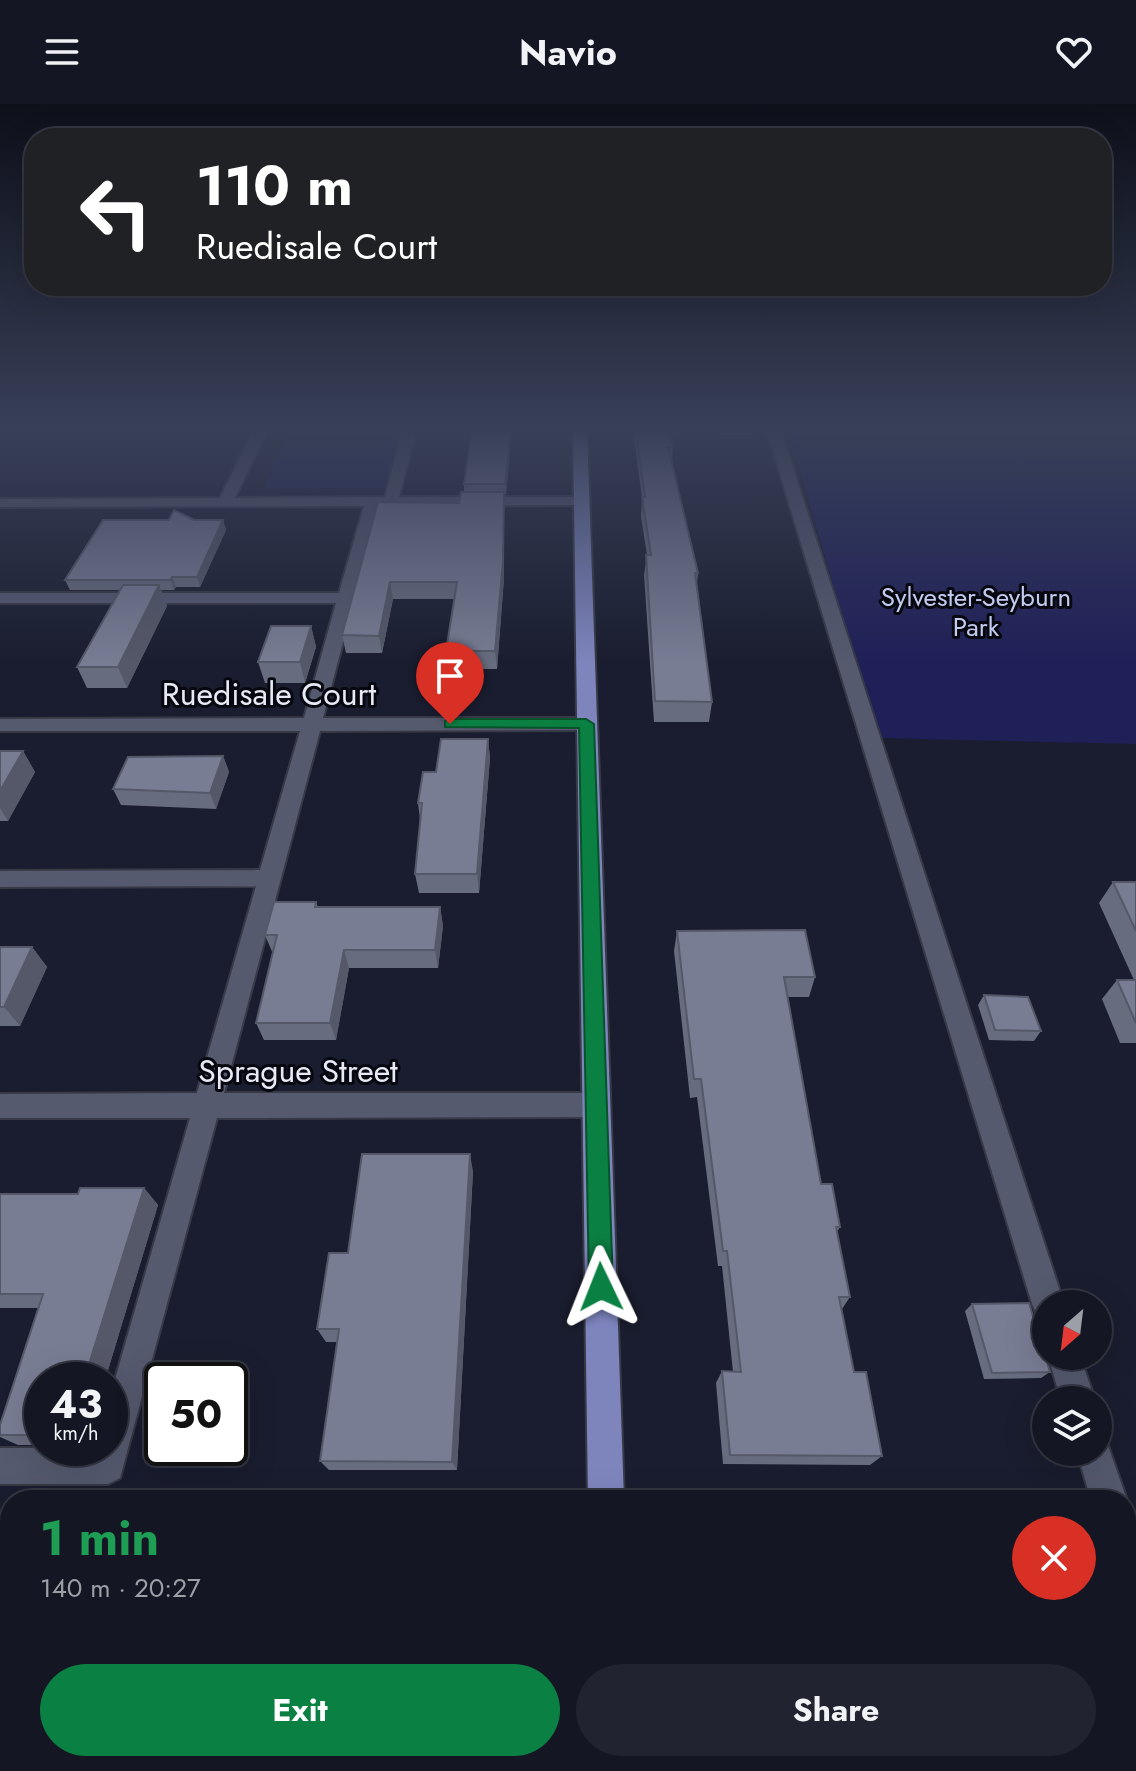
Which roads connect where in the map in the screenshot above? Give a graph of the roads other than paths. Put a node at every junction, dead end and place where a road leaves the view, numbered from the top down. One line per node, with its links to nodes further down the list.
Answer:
1 (379, 509): 5 (street)
2 (580, 509): 7 (main road)
3 (798, 509): 14 (street)
4 (0, 598): 5 (street)
5 (345, 598): 6 (street)
6 (309, 724): 7 (street, Ruedisale Court); 8 (street, Ruedisale Court); 9 (street)
7 (586, 724): 11 (main road)
8 (0, 725)
9 (268, 878): 10 (street); 13 (street)
10 (0, 879)
11 (596, 1105): 13 (street, Sprague Street); 17 (main road)
12 (0, 1106): 13 (street, Sprague Street)
13 (207, 1106): 15 (street)
14 (1044, 1290)
15 (0, 1466)
16 (1098, 1466): 18 (street)
17 (606, 1490)
18 (1106, 1490)

